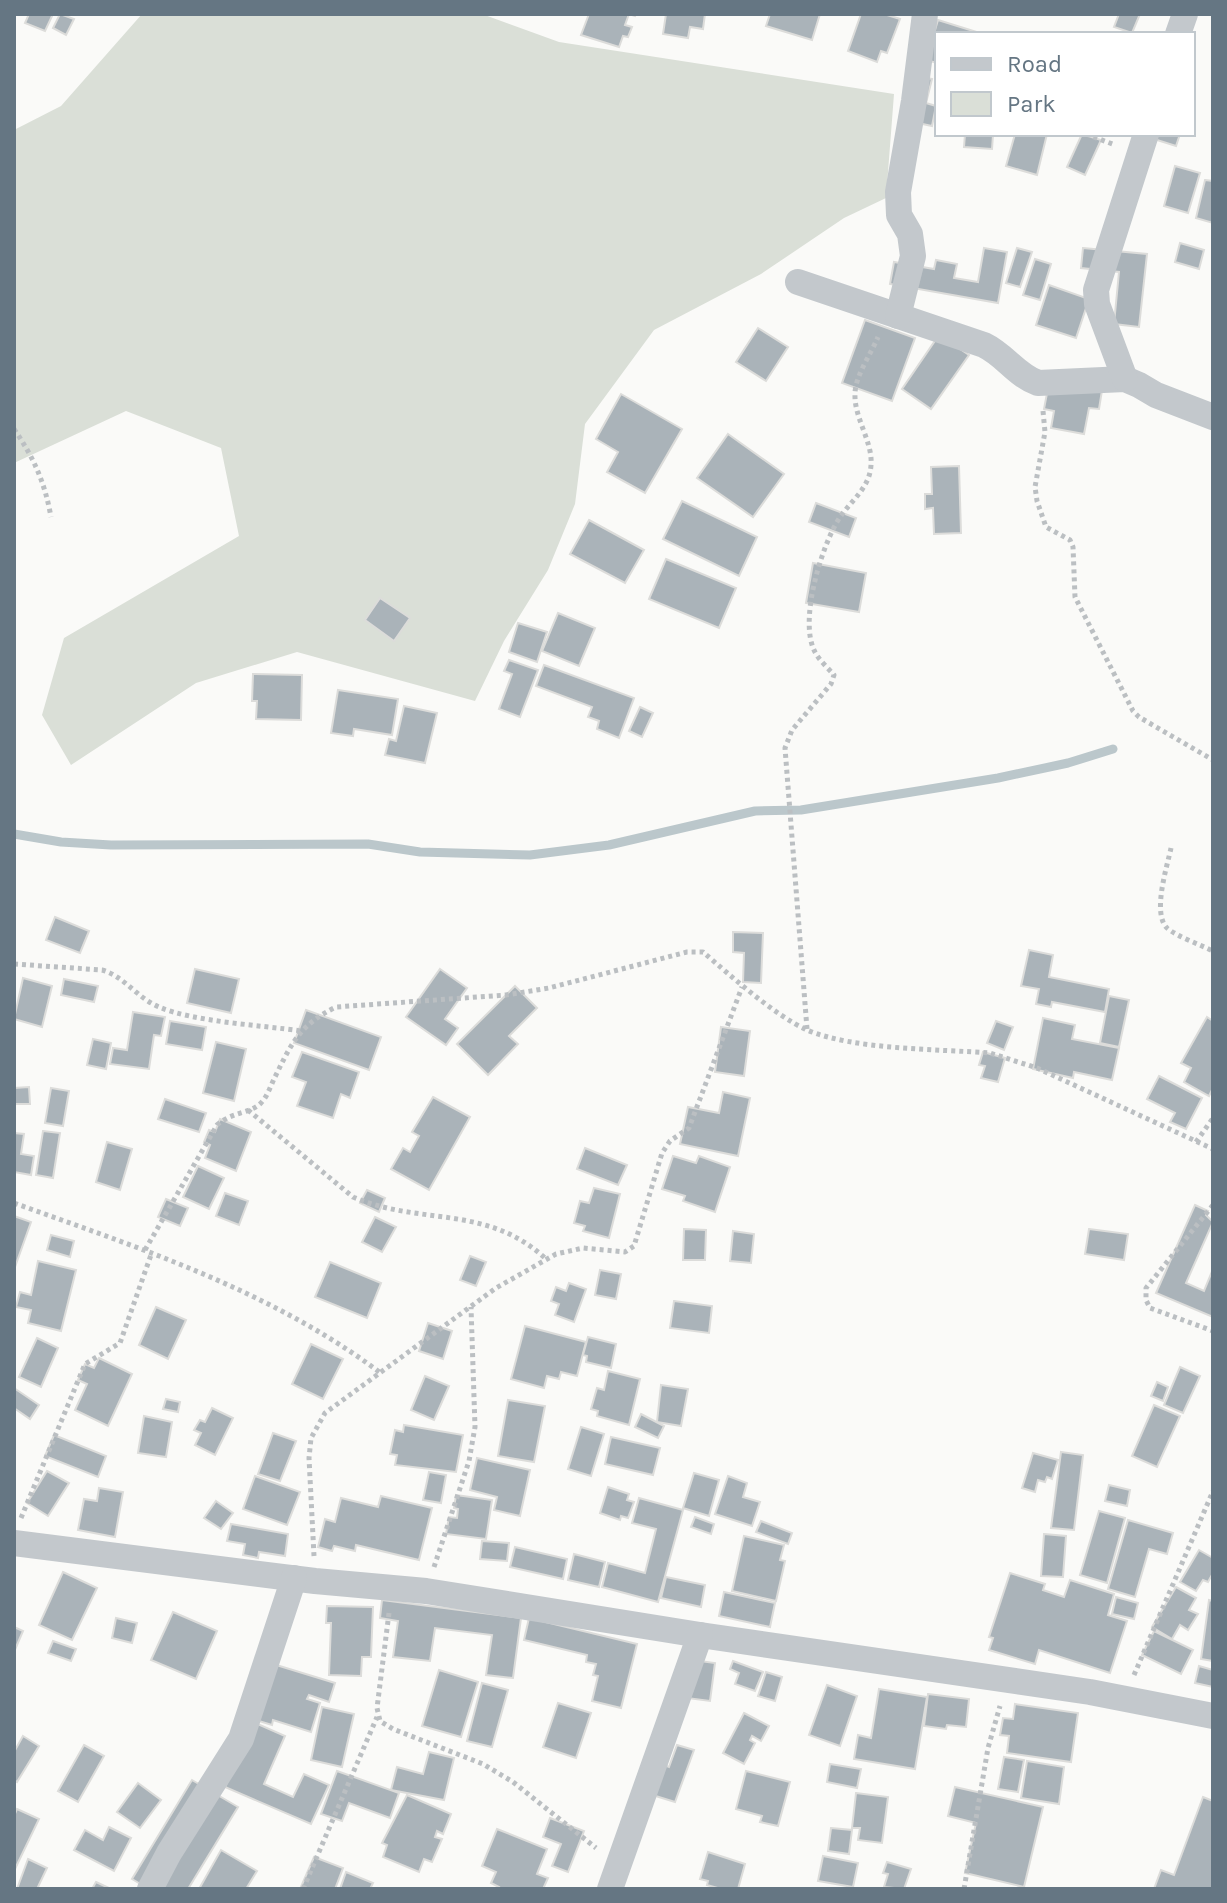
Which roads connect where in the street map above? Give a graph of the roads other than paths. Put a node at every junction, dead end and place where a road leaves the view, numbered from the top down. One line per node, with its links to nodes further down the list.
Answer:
1 (925, 14): 4 (street)
2 (1145, 136): 5 (street)
3 (798, 282): 4 (street)
4 (893, 314): 5 (street)
5 (1125, 379): 6 (street)
6 (1213, 417)
7 (17, 1532): 8 (street)
8 (304, 1579): 9 (street); 12 (street)
9 (700, 1635): 10 (street); 11 (street)
10 (1213, 1716)
11 (614, 1877)
12 (150, 1889)

